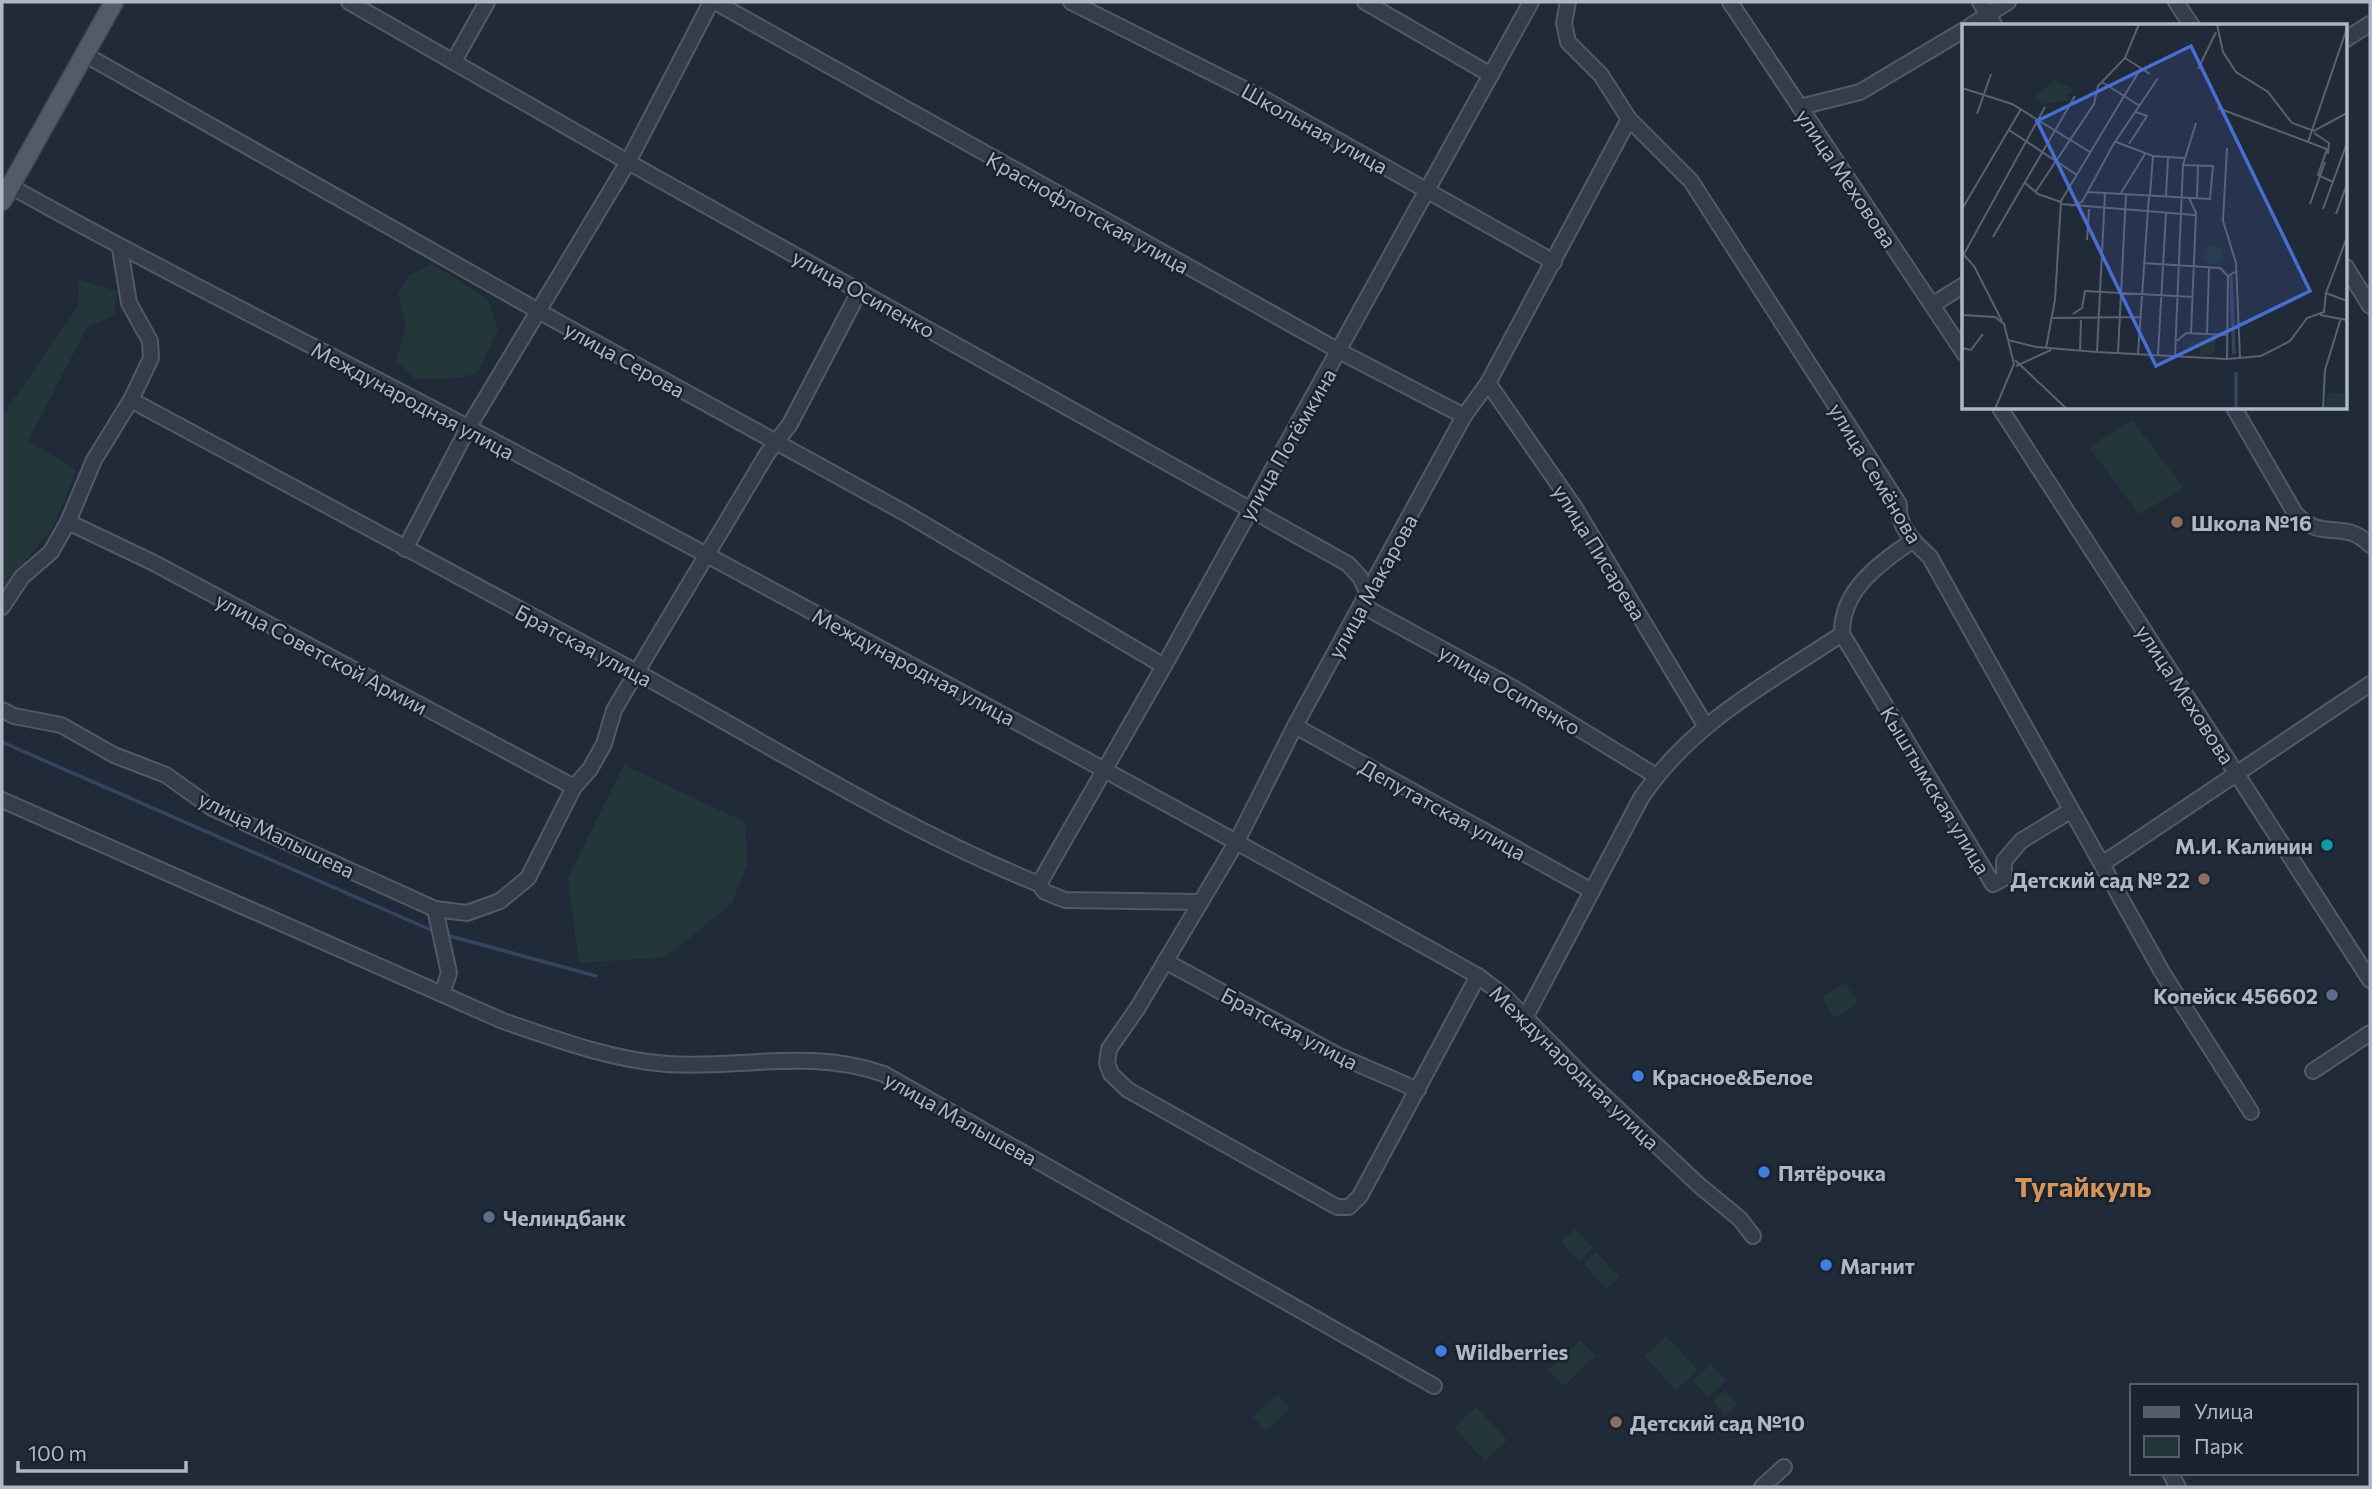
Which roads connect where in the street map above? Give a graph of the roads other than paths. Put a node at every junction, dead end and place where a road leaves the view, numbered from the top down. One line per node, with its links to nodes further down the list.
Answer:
1 (114, 2): 18 (main road)
2 (349, 2): 19 (street, улица Осипенко)
3 (487, 2): 19 (street)
4 (713, 2): 23 (street); 34 (street, Краснофлотская улица)
5 (1071, 2): 24 (street, Школьная улица)
6 (1365, 2): 20 (street)
7 (1531, 2): 20 (street, улица Потёмкина)
8 (1568, 2): 22 (street, улица Семёнова)
9 (1730, 2): 21 (street, улица Меховова)
10 (1980, 2): 13 (street)
11 (2008, 2): 13 (street)
12 (2176, 2): 14 (street)
13 (1992, 21)
14 (2191, 24)
15 (2370, 24): 17 (street)
16 (1962, 31): 21 (street)
17 (2348, 38)
18 (84, 54): 25 (main road); 33 (street, улица Серова)
19 (454, 61): 23 (street, улица Осипенко)
20 (1491, 75): 24 (street, улица Потёмкина)
21 (1800, 107): 31 (street, улица Меховова)
22 (1629, 119): 27 (street, улица Макарова); 45 (street, улица Семёнова)
23 (628, 162): 30 (street, улица Осипенко); 33 (street)
24 (1427, 190): 27 (street, Школьная улица); 34 (street, улица Потёмкина)
25 (6, 194): 26 (street, Международная улица)
26 (120, 248): 37 (street); 41 (street, Международная улица)
27 (1554, 262): 36 (street, улица Макарова)
28 (2348, 270): 32 (street)
29 (1962, 286): 31 (street)
30 (860, 290): 42 (street, улица Малышева); 43 (street, улица Осипенко)
31 (1932, 305): 35 (street, улица Меховова)
32 (2370, 306)
33 (540, 312): 41 (street); 42 (street, улица Серова)
34 (1339, 351): 40 (street, Краснофлотская улица); 43 (street, улица Потёмкина)
35 (1962, 351)
36 (1489, 383): 40 (street, улица Макарова); 56 (street, улица Писарева)
37 (131, 400): 44 (street); 47 (street, Братская улица)
38 (2001, 410): 59 (street, улица Меховова)
39 (2235, 410): 46 (street)
40 (1464, 416): 49 (street, улица Макарова)
41 (468, 428): 47 (street); 48 (street, Международная улица)
42 (776, 442): 48 (street, улица Малышева); 52 (street, улица Серова)
43 (1249, 510): 49 (street, улица Осипенко); 52 (street, улица Потёмкина)
44 (68, 522): 50 (street); 61 (street, улица Советской Армии)
45 (1912, 541): 51 (street); 63 (street, улица Семёнова)
46 (2370, 545)
47 (404, 549): 53 (street, Братская улица)
48 (708, 557): 53 (street, улица Малышева); 58 (street, Международная улица)
49 (1366, 600): 57 (street, улица Макарова); 60 (street, улица Осипенко)
50 (2, 607)
51 (1842, 634): 56 (street); 63 (street, Кыштымская улица)
52 (1164, 666): 58 (street, улица Потёмкина)
53 (637, 672): 61 (street, улица Малышева); 66 (street, Братская улица)
54 (2370, 684): 59 (street)
55 (2, 710): 69 (street, улица Малышева)
56 (1705, 725): 60 (street)
57 (1295, 726): 64 (street, улица Макарова); 67 (street, Депутатская улица)
58 (1106, 768): 64 (street, Международная улица); 66 (street, улица Потёмкина)
59 (2238, 774): 65 (street); 72 (street, улица Меховова)
60 (1656, 776): 67 (street)
61 (574, 787): 69 (street, улица Малышева)
62 (2, 800): 73 (street, улица Малышева)
63 (2070, 811): 65 (street, улица Семёнова)
64 (1237, 841): 68 (street, улица Макарова); 71 (street, Международная улица)
65 (2102, 864): 78 (street, улица Семёнова)
66 (1039, 884): 68 (street, Братская улица)
67 (1591, 891): 74 (street)
68 (1200, 902): 70 (street, улица Макарова)
69 (435, 909): 73 (street)
70 (1165, 961): 77 (street, Братская улица); 77 (street, улица Макарова)
71 (1478, 976): 74 (street, Международная улица); 77 (street)
72 (2370, 980)
73 (442, 994): 80 (street, улица Малышева)
74 (1525, 1018): 79 (street, Международная улица)
75 (2370, 1033): 76 (street)
76 (2313, 1071)
77 (1418, 1090)
78 (2250, 1112)
79 (1753, 1236)
80 (1434, 1386)
81 (1784, 1466): 82 (street)
82 (1762, 1487)

